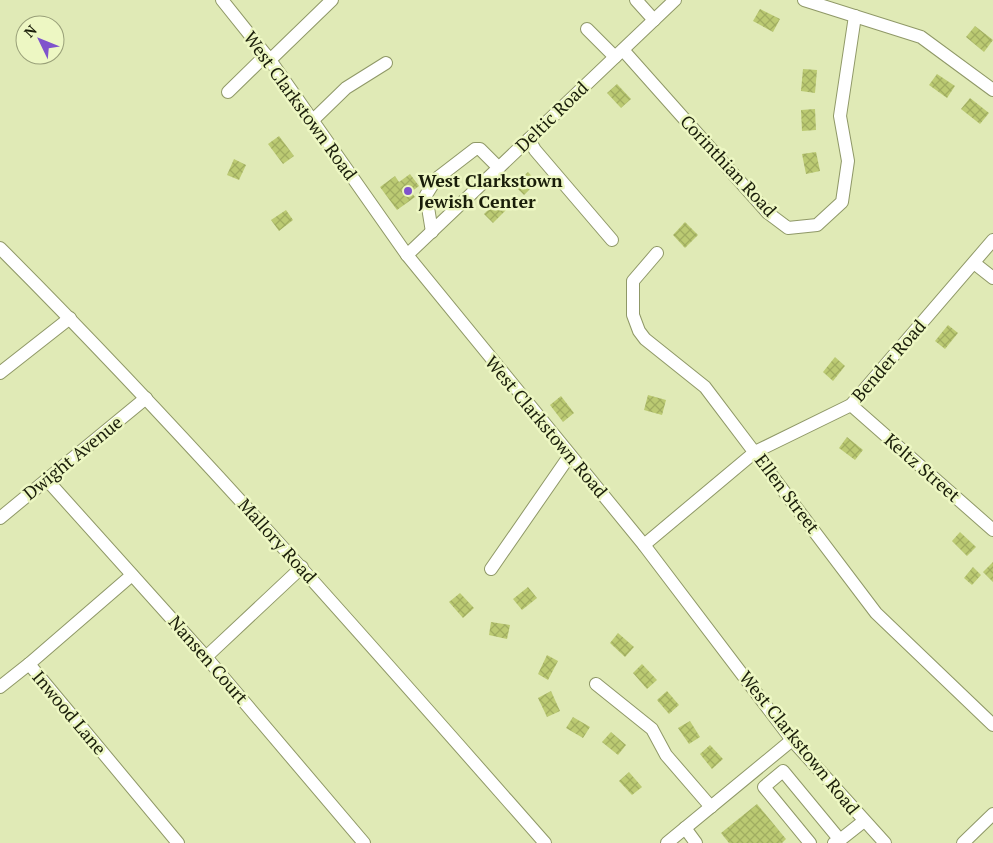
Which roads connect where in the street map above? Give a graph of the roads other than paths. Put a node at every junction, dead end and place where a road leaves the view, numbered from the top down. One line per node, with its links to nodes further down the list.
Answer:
1 (222, 0): 10 (street, West Clarkstown Road)
2 (332, 0): 10 (street)
3 (636, 0): 7 (street)
4 (675, 0): 7 (street, Deltic Road)
5 (804, 0): 6 (street)
6 (855, 16): 9 (street, Corinthian Road); 12 (street)
7 (654, 20): 9 (street, Deltic Road)
8 (587, 29): 9 (street, Corinthian Road)
9 (619, 53): 15 (street, Deltic Road)
10 (268, 57): 13 (street); 14 (street, West Clarkstown Road)
11 (386, 63): 14 (street)
12 (993, 90)
13 (228, 92)
14 (312, 120): 22 (street, West Clarkstown Road)
15 (529, 139): 16 (street, Deltic Road); 18 (street)
16 (499, 168): 17 (street, Deltic Road); 17 (street)
17 (432, 232): 22 (street, Deltic Road)
18 (612, 240)
19 (993, 240): 23 (street, Bender Road)
20 (0, 248): 25 (street, Mallory Road)
21 (657, 253): 29 (street, Ellen Street)
22 (406, 256): 30 (street, West Clarkstown Road)
23 (974, 263): 24 (street); 28 (street, Bender Road)
24 (993, 278)
25 (70, 318): 26 (street); 27 (street, Mallory Road)
26 (0, 374)
27 (146, 398): 31 (street, Dwight Avenue); 35 (street, Mallory Road)
28 (851, 405): 29 (street, Bender Road); 33 (street, Keltz Street)
29 (756, 452): 34 (street, Bender Road); 42 (street, Ellen Street)
30 (570, 455): 34 (street, West Clarkstown Road); 36 (street)
31 (47, 480): 32 (street, Dwight Avenue); 37 (street, Nansen Court)
32 (0, 518)
33 (993, 530)
34 (644, 545): 43 (street, West Clarkstown Road)
35 (302, 567): 38 (street); 51 (street, Mallory Road)
36 (491, 569)
37 (132, 575): 38 (street, Nansen Court); 39 (street, Inwood Lane)
38 (206, 656): 50 (street, Nansen Court)
39 (28, 664): 41 (street); 49 (street, Inwood Lane)
40 (596, 684): 44 (street)
41 (0, 687)
42 (993, 725)
43 (792, 740): 44 (street); 46 (street, West Clarkstown Road)
44 (711, 807): 47 (street)
45 (993, 814): 56 (street)
46 (864, 821): 48 (street); 55 (street, West Clarkstown Road)
47 (685, 828): 52 (street); 53 (street)
48 (837, 841): 54 (street)
49 (178, 843)
50 (364, 843)
51 (545, 843)
52 (667, 843)
53 (696, 843)
54 (810, 843)
55 (885, 843)
56 (963, 843)

